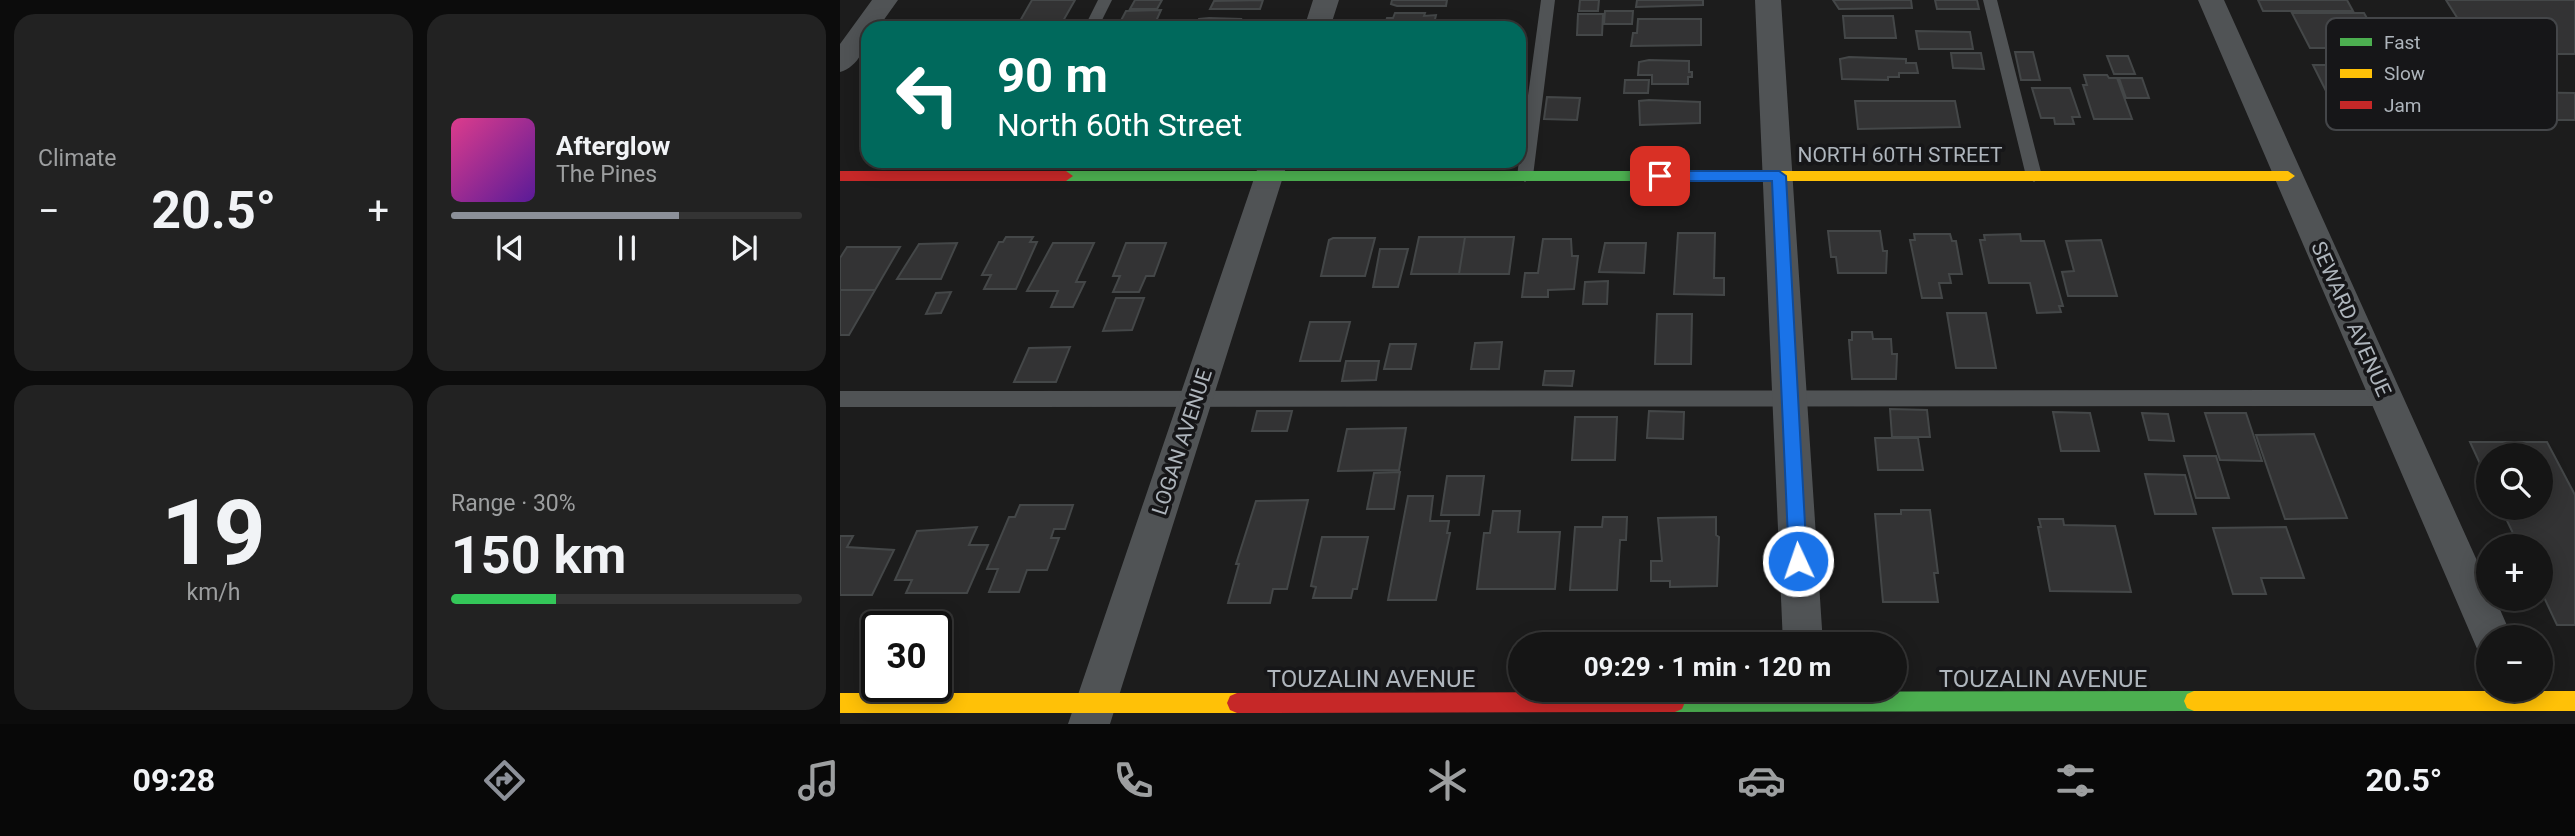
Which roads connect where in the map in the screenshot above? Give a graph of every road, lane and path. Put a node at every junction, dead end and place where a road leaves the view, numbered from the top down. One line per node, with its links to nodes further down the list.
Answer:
1 (885, 0): 8 (street)
2 (1105, 0): 9 (lane)
3 (1326, 0): 10 (street)
4 (1548, 0): 16 (lane)
5 (1768, 0): 17 (street)
6 (1990, 0): 18 (lane)
7 (2211, 0): 19 (street, SEWARD AVENUE)
8 (870, 21)
9 (1094, 21)
10 (1319, 21)
11 (861, 34): 12 (street)
12 (840, 63)
13 (1017, 168): 14 (street, NORTH 60TH STREET); 15 (street, NORTH 60TH STREET)
14 (1272, 168): 16 (street, NORTH 60TH STREET); 23 (street, LOGAN AVENUE)
15 (840, 176)
16 (1525, 176): 17 (street, NORTH 60TH STREET)
17 (1779, 176): 18 (street, NORTH 60TH STREET); 20 (street)
18 (2035, 176): 19 (street, NORTH 60TH STREET)
19 (2288, 176): 21 (street, SEWARD AVENUE)
20 (1790, 397): 21 (lane); 23 (lane); 25 (street)
21 (2386, 398): 24 (street, SEWARD AVENUE)
22 (840, 399): 23 (lane)
23 (1195, 401): 30 (street, LOGAN AVENUE)
24 (2487, 625)
25 (1802, 632)
26 (2575, 701): 29 (street, TOUZALIN AVENUE)
27 (840, 703): 30 (street, TOUZALIN AVENUE)
28 (1806, 705): 29 (street, TOUZALIN AVENUE); 30 (street, TOUZALIN AVENUE)
29 (2522, 705)
30 (1093, 713)

